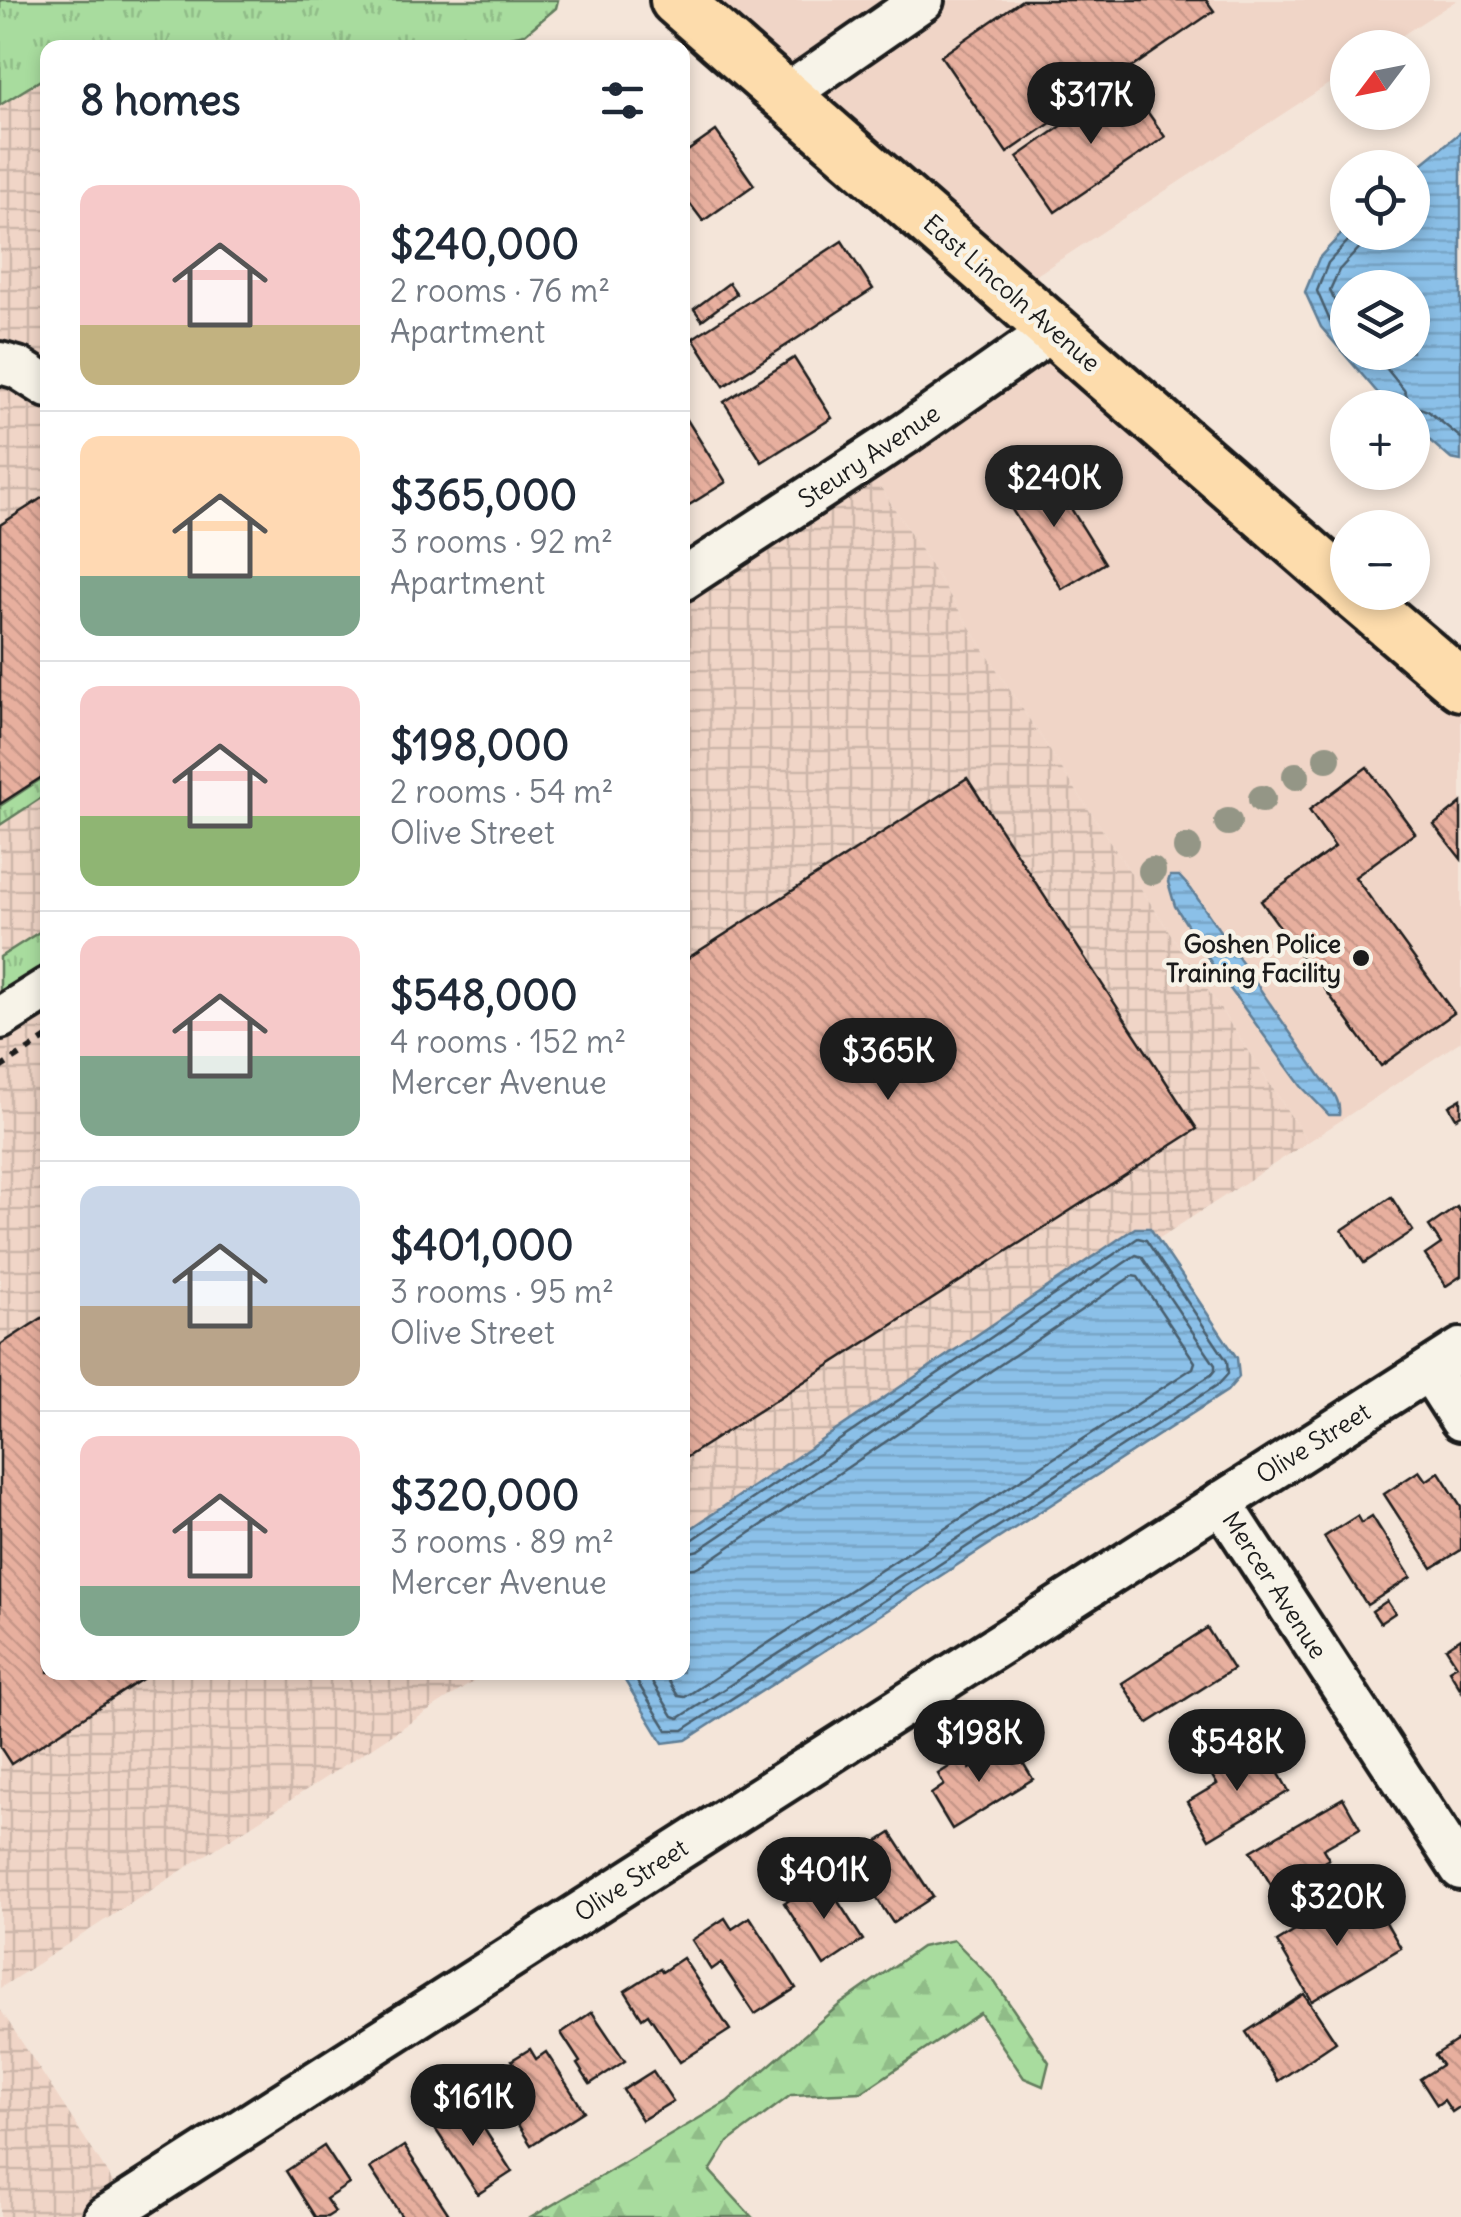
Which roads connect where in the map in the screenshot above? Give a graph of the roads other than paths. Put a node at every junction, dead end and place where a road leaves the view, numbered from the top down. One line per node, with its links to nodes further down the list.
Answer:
1 (676, 0): 3 (main road, East Lincoln Avenue)
2 (923, 0): 3 (street)
3 (786, 96): 4 (main road, East Lincoln Avenue)
4 (1054, 330): 7 (main road, East Lincoln Avenue); 8 (street, Steury Avenue)
5 (0, 363): 6 (street)
6 (40, 382)
7 (1330, 572)
8 (690, 575)
9 (1374, 610): 10 (main road, East Lincoln Avenue)
10 (1461, 684)
11 (40, 993): 12 (street)
12 (0, 1018)
13 (1445, 1360): 14 (street); 15 (street, Olive Street)
14 (1461, 1420)
15 (1222, 1502): 16 (street, Mercer Avenue); 17 (street, Olive Street)
16 (1461, 1869)
17 (105, 2217)

